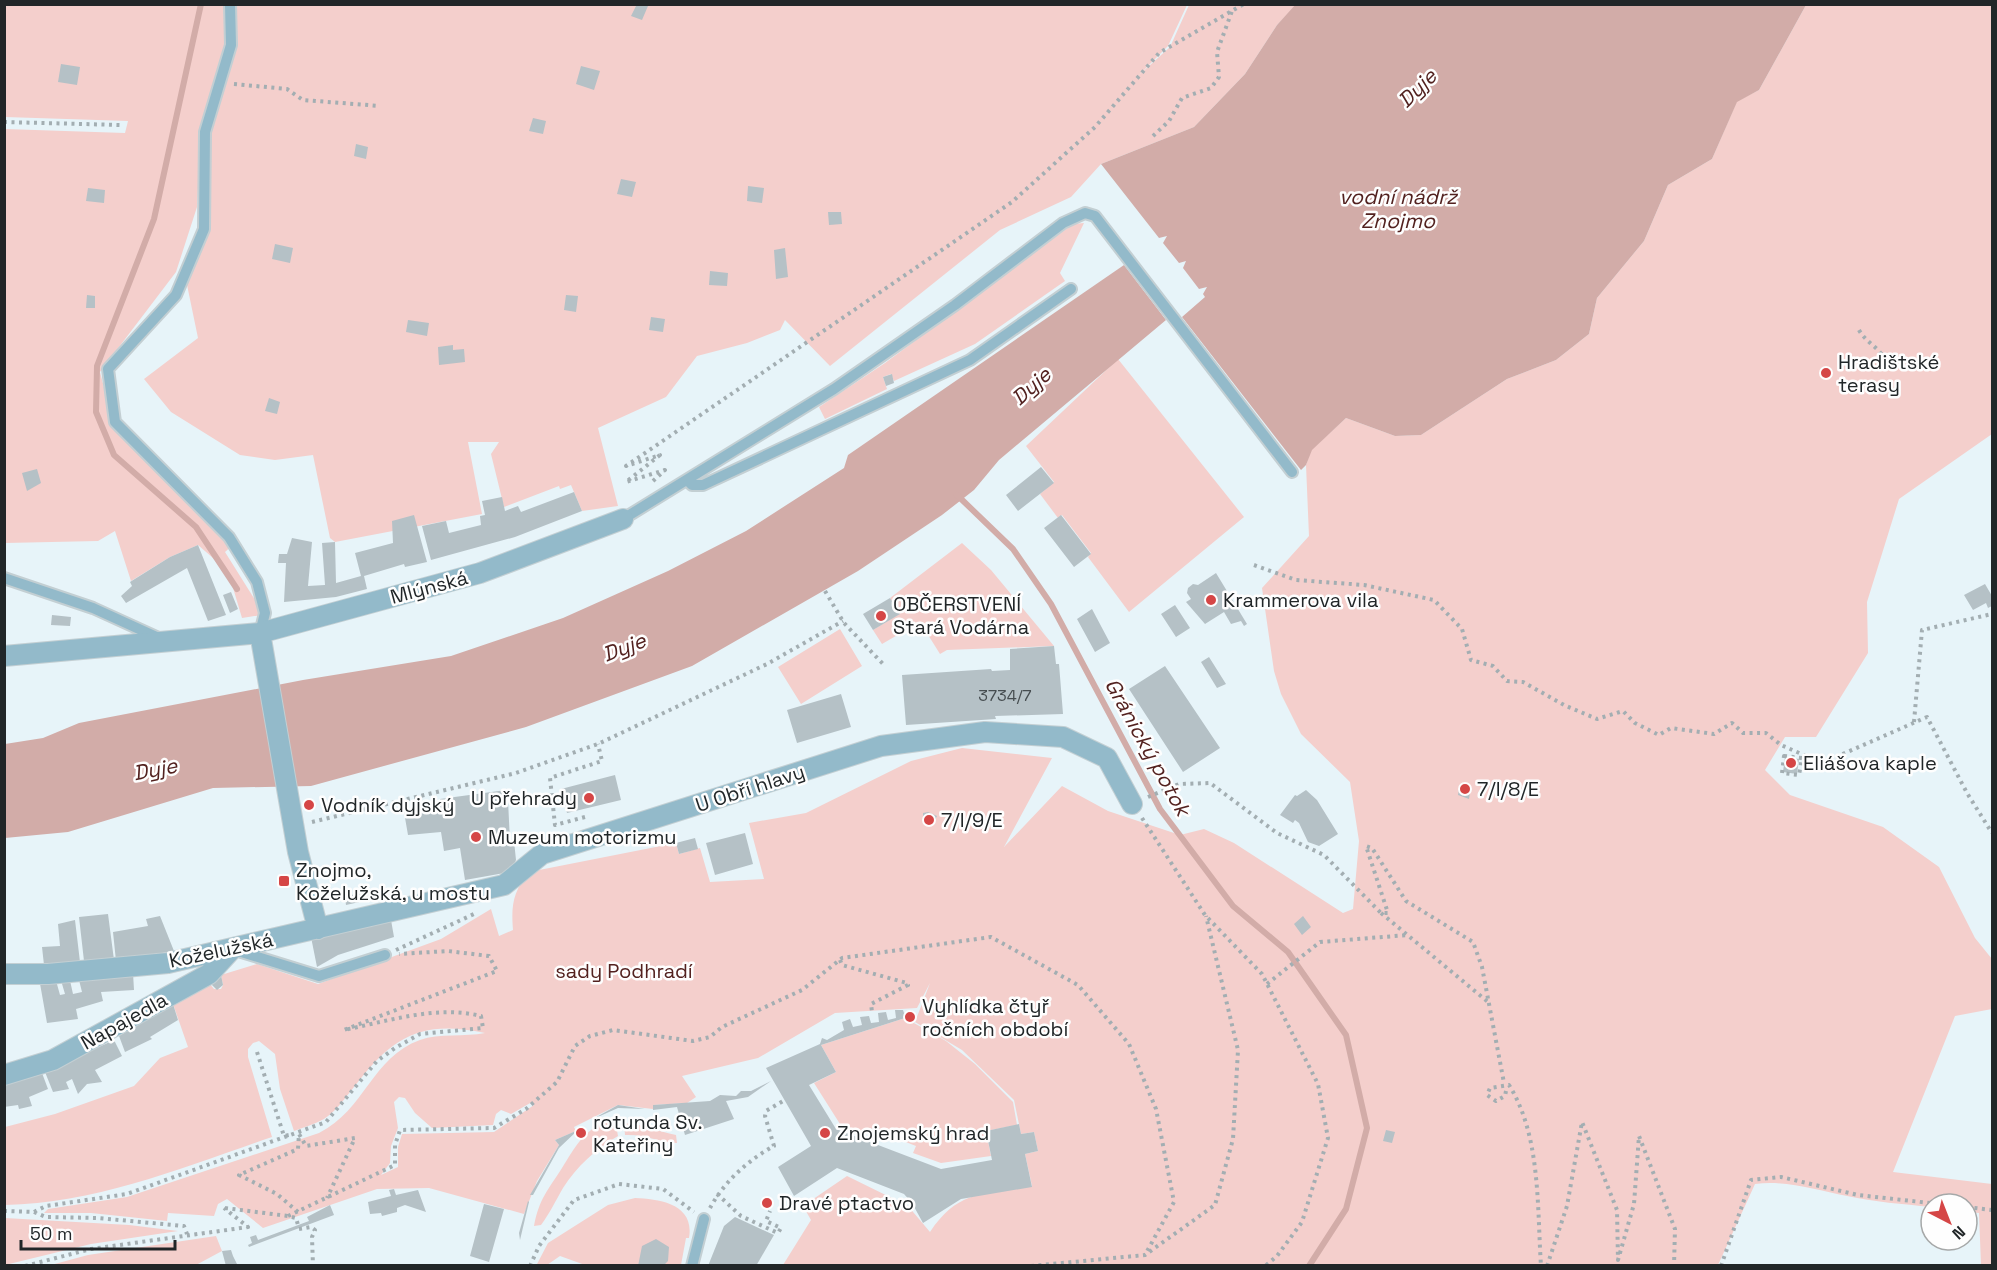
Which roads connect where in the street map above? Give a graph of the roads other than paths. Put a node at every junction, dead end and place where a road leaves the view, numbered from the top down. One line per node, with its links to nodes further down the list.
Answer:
1 (230, 4): 7 (lane)
2 (1071, 289): 4 (lane)
3 (1292, 472): 4 (lane)
4 (687, 480): 5 (lane)
5 (623, 519): 7 (street, Mlýnská)
6 (4, 578): 8 (lane)
7 (260, 633): 8 (street, Mlýnská); 11 (street)
8 (168, 642): 9 (street, Mlýnská)
9 (4, 657)
10 (1136, 802): 11 (street, U Obří hlavy)
11 (318, 929): 12 (street, Koželužská)
12 (232, 949): 13 (lane); 14 (street, Koželužská); 15 (street, Napajedla)
13 (385, 955)
14 (4, 974)
15 (4, 1075)
16 (704, 1219): 17 (lane)
17 (692, 1266)

